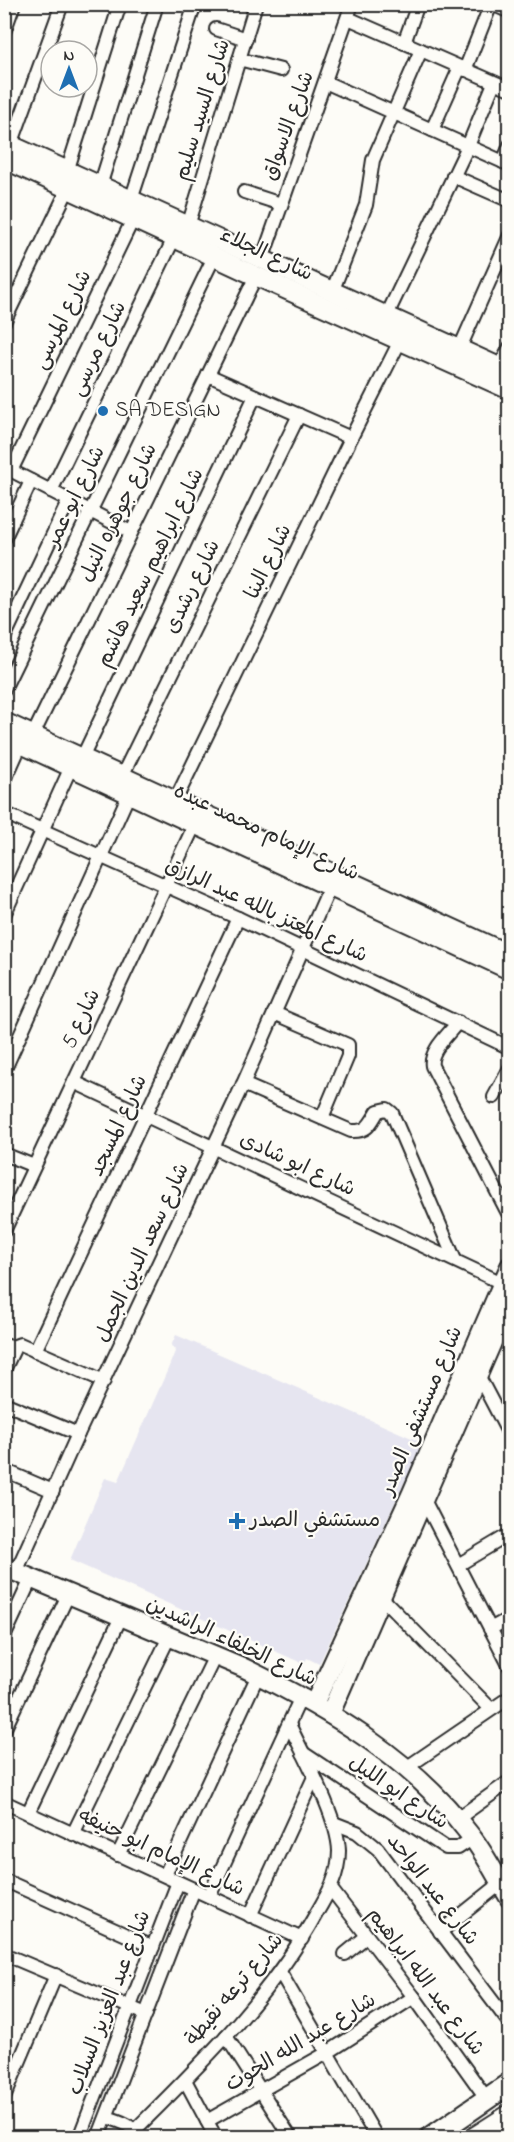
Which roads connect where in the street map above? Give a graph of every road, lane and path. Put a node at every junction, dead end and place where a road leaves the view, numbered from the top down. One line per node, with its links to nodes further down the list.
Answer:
1 (14, 4): 13 (street)
2 (62, 4): 27 (street)
3 (120, 4): 30 (street)
4 (157, 4): 31 (street)
5 (195, 4): 33 (street)
6 (256, 4): 14 (street, شارع السيد سليم)
7 (352, 4): 11 (street, شارع الاسواق)
8 (418, 4): 15 (street)
9 (491, 4): 10 (street); 18 (street)
10 (510, 12)
11 (348, 18): 15 (street); 20 (street, شارع الاسواق)
12 (216, 29): 14 (street)
13 (4, 32)
14 (246, 39): 17 (street, شارع السيد سليم)
15 (404, 43): 16 (street)
16 (421, 50): 18 (street); 23 (street)
17 (239, 58): 19 (street); 37 (street, شارع السيد سليم)
18 (462, 68): 21 (street); 24 (street)
19 (281, 70)
20 (325, 82): 23 (street); 35 (street, شارع الاسواق)
21 (494, 82): 22 (street); 26 (street)
22 (510, 89)
23 (394, 113): 24 (street); 41 (street)
24 (432, 130): 26 (street)
25 (510, 145): 28 (street)
26 (468, 146): 28 (street); 29 (street)
27 (7, 156): 30 (main road, شارع الجلاء)
28 (506, 164)
29 (453, 176): 34 (street); 42 (street)
30 (66, 182): 31 (main road, شارع الجلاء); 36 (main road, شارع الجلاء); 43 (street)
31 (100, 186): 33 (main road, شارع الجلاء)
32 (244, 192): 35 (street)
33 (131, 200): 37 (main road, شارع الجلاء)
34 (510, 201)
35 (281, 204): 40 (street, شارع الاسواق)
36 (133, 219): 37 (main road, شارع الجلاء); 54 (street, شارع المرسى)
37 (181, 229): 39 (main road, شارع الجلاء); 40 (main road, شارع الجلاء); 56 (street, شارع مرسى)
38 (510, 235): 47 (street)
39 (214, 256): 40 (main road, شارع الجلاء); 58 (street, شارع ابو عمر)
40 (259, 268): 41 (main road, شارع الجلاء); 44 (main road, شارع الجلاء); 49 (street, شارع جوهره النيل)
41 (332, 292): 42 (main road, شارع الجلاء)
42 (386, 317): 45 (main road, شارع الجلاء)
43 (4, 322)
44 (400, 341): 45 (main road, شارع الجلاء); 53 (street, شارع البنا)
45 (424, 343): 47 (main road, شارع الجلاء); 50 (main road, شارع الجلاء)
46 (510, 347): 48 (street)
47 (459, 350): 48 (main road, شارع الجلاء)
48 (504, 370)
49 (208, 375): 51 (street); 59 (street, شارع جوهره النيل)
50 (510, 390)
51 (255, 396): 52 (street); 65 (street, شارع ابراهيم سعيد هاشم)
52 (299, 415): 53 (street); 66 (street, شارع رشدى)
53 (351, 438): 70 (street, شارع البنا)
54 (8, 469): 55 (street)
55 (32, 481): 56 (street); 60 (street)
56 (51, 492): 57 (street)
57 (69, 500): 58 (street); 61 (street)
58 (91, 511): 59 (street); 62 (street, شارع ابو عمر)
59 (131, 532): 64 (street, شارع جوهره النيل)
60 (4, 539)
61 (4, 638)
62 (4, 689)
63 (4, 722): 64 (main road, شارع الإمام محمد عبده)
64 (19, 738): 65 (main road, شارع الإمام محمد عبده); 67 (street, شارع جوهره النيل)
65 (77, 762): 66 (main road, شارع الإمام محمد عبده); 68 (main road, شارع الإمام محمد عبده); 73 (street, شارع ابراهيم سعيد هاشم)
66 (122, 776): 69 (main road, شارع الإمام محمد عبده)
67 (4, 783)
68 (129, 794): 69 (main road, شارع الإمام محمد عبده); 74 (street)
69 (150, 796): 70 (main road, شارع الإمام محمد عبده); 72 (main road, شارع الإمام محمد عبده)
70 (175, 801): 80 (main road, شارع الإمام محمد عبده)
71 (4, 813): 73 (street, شارع المعتز بالله عبد الرازق)
72 (195, 824): 75 (street, شارع 5); 76 (main road, شارع الإمام محمد عبده)
73 (42, 831): 74 (street, شارع المعتز بالله عبد الرازق); 77 (street, شارع ابراهيم سعيد هاشم)
74 (101, 856): 75 (street, شارع المعتز بالله عبد الرازق); 86 (street)
75 (166, 886): 78 (street, شارع المعتز بالله عبد الرازق); 87 (street, شارع 5)
76 (330, 887): 79 (street, شارع سعد الدين الجمل); 81 (main road, شارع الإمام محمد عبده)
77 (4, 915)
78 (238, 918): 79 (street, شارع المعتز بالله عبد الرازق); 90 (street, شارع المسجد)
79 (302, 948): 82 (street, شارع سعد الدين الجمل); 83 (street, شارع المعتز بالله عبد الرازق)
80 (510, 955)
81 (510, 970)
82 (274, 1013): 88 (street, شارع سعد الدين الجمل); 91 (street)
83 (458, 1022): 84 (street, شارع المعتز بالله عبد الرازق); 95 (street)
84 (510, 1048)
85 (510, 1068): 89 (street)
86 (4, 1071)
87 (74, 1082): 90 (street, شارع ابو شادى); 94 (street, شارع 5)
88 (243, 1084): 91 (street); 92 (street, شارع سعد الدين الجمل)
89 (494, 1097)
90 (145, 1116): 92 (street, شارع ابو شادى); 102 (street, شارع المسجد)
91 (322, 1118): 97 (street)
92 (214, 1148): 97 (street, شارع ابو شادى); 105 (street, شارع سعد الدين الجمل)
93 (4, 1154): 94 (street)
94 (34, 1166): 96 (street, شارع 5)
95 (510, 1217)
96 (4, 1231)
97 (455, 1260): 99 (street, شارع ابو شادى)
98 (510, 1266): 99 (main road, شارع مستشفى الصدر)
99 (502, 1283): 126 (main road, شارع مستشفى الصدر)
100 (508, 1311): 104 (main road, شارع مستشفى الصدر)
101 (10, 1346): 102 (street); 103 (street)
102 (35, 1351): 105 (street)
103 (4, 1370)
104 (478, 1375): 108 (street); 111 (main road, شارع مستشفى الصدر)
105 (104, 1381): 107 (street, شارع سعد الدين الجمل)
106 (4, 1403): 107 (street)
107 (78, 1434): 110 (street, شارع سعد الدين الجمل)
108 (510, 1436)
109 (4, 1470): 110 (street)
110 (53, 1491): 114 (street, شارع سعد الدين الجمل)
111 (424, 1500): 113 (street); 116 (main road, شارع مستشفى الصدر)
112 (510, 1534): 113 (street)
113 (458, 1566): 119 (street)
114 (17, 1573): 115 (main road, شارع الخلفاء الراشدين); 120 (street, شارع سعد الدين الجمل)
115 (68, 1594): 117 (main road, شارع الخلفاء الراشدين); 130 (street)
116 (382, 1598): 127 (street); 128 (main road, شارع مستشفى الصدر)
117 (121, 1617): 121 (main road, شارع الخلفاء الراشدين); 136 (street)
118 (510, 1618): 119 (street)
119 (490, 1629): 123 (street)
120 (4, 1637)
121 (169, 1637): 122 (main road, شارع الخلفاء الراشدين); 139 (street)
122 (214, 1656): 124 (main road, شارع الخلفاء الراشدين); 141 (street)
123 (510, 1667)
124 (258, 1675): 126 (main road, شارع الخلفاء الراشدين); 142 (street)
125 (510, 1697): 127 (street)
126 (308, 1701): 128 (main road, شارع الخلفاء الراشدين); 129 (street)
127 (491, 1709): 132 (street)
128 (330, 1714): 132 (main road, شارع الخلفاء الراشدين)
129 (289, 1724): 131 (street, شارع ترعه نقيطة); 148 (street)
130 (4, 1730)
131 (303, 1753): 133 (street, شارع ترعه نقيطة); 140 (street, شارع ابو الليل)
132 (406, 1768): 137 (main road, شارع الخلفاء الراشدين)
133 (314, 1777): 138 (street, شارع ترعه نقيطة); 149 (street)
134 (510, 1781): 137 (street)
135 (4, 1802): 136 (street, شارع الإمام ابو حنيفه)
136 (28, 1813): 139 (street, شارع الإمام ابو حنيفه)
137 (457, 1819): 140 (main road, شارع الخلفاء الراشدين)
138 (334, 1823): 145 (street, شارع ترعه نقيطة); 150 (street, شارع عبد الواحد)
139 (73, 1834): 141 (street, شارع الإمام ابو حنيفه)
140 (472, 1838): 147 (main road, شارع الخلفاء الراشدين)
141 (118, 1855): 142 (street, شارع الإمام ابو حنيفه)
142 (165, 1875): 144 (street, شارع الإمام ابو حنيفه)
143 (4, 1880): 153 (street)
144 (178, 1882): 146 (street, شارع الإمام ابو حنيفه); 153 (street, شارع عبد العزيز السلاب)
145 (331, 1889): 151 (street, شارع عبد الله ابراهيم); 152 (street, شارع ترعه نقيطة)
146 (194, 1890): 148 (street, شارع الإمام ابو حنيفه); 160 (street, شارع عبد العزيز السلاب)
147 (505, 1891): 150 (street)
148 (209, 1896): 149 (street, شارع الإمام ابو حنيفه)
149 (250, 1916): 152 (street, شارع الإمام ابو حنيفه)
150 (440, 1932): 161 (street, شارع عبد الواحد)
151 (367, 1936): 155 (street); 158 (street, شارع عبد الله ابراهيم)
152 (302, 1940): 156 (street, شارع ترعه نقيطة)
153 (153, 1947): 159 (street, شارع عبد العزيز السلاب)
154 (4, 1954): 157 (street)
155 (345, 1954)
156 (280, 1972): 162 (street, شارع ترعه نقيطة); 163 (street)
157 (56, 1976): 159 (street); 167 (street)
158 (414, 1997): 163 (street, شارع عبد الله الحوت); 168 (street, شارع عبد الله ابراهيم)
159 (130, 2007): 160 (street); 173 (street, شارع عبد العزيز السلاب)
160 (146, 2014): 170 (street, شارع عبد العزيز السلاب)
161 (510, 2024)
162 (226, 2036): 164 (street, شارع ترعه نقيطة); 166 (street)
163 (327, 2053): 166 (street, شارع عبد الله الحوت); 177 (street)
164 (185, 2080): 171 (street); 172 (street, شارع ترعه نقيطة)
165 (510, 2083): 168 (main road)
166 (262, 2090): 171 (street, شارع عبد الله الحوت); 176 (street)
167 (4, 2098)
168 (488, 2099): 178 (main road)
169 (510, 2115): 179 (main road)
170 (107, 2116): 172 (street); 174 (street, شارع عبد العزيز السلاب)
171 (207, 2121): 175 (street)
172 (136, 2134)
173 (79, 2138)
174 (98, 2138)
175 (216, 2138)
176 (291, 2138)
177 (376, 2138)
178 (430, 2138)
179 (474, 2138)

